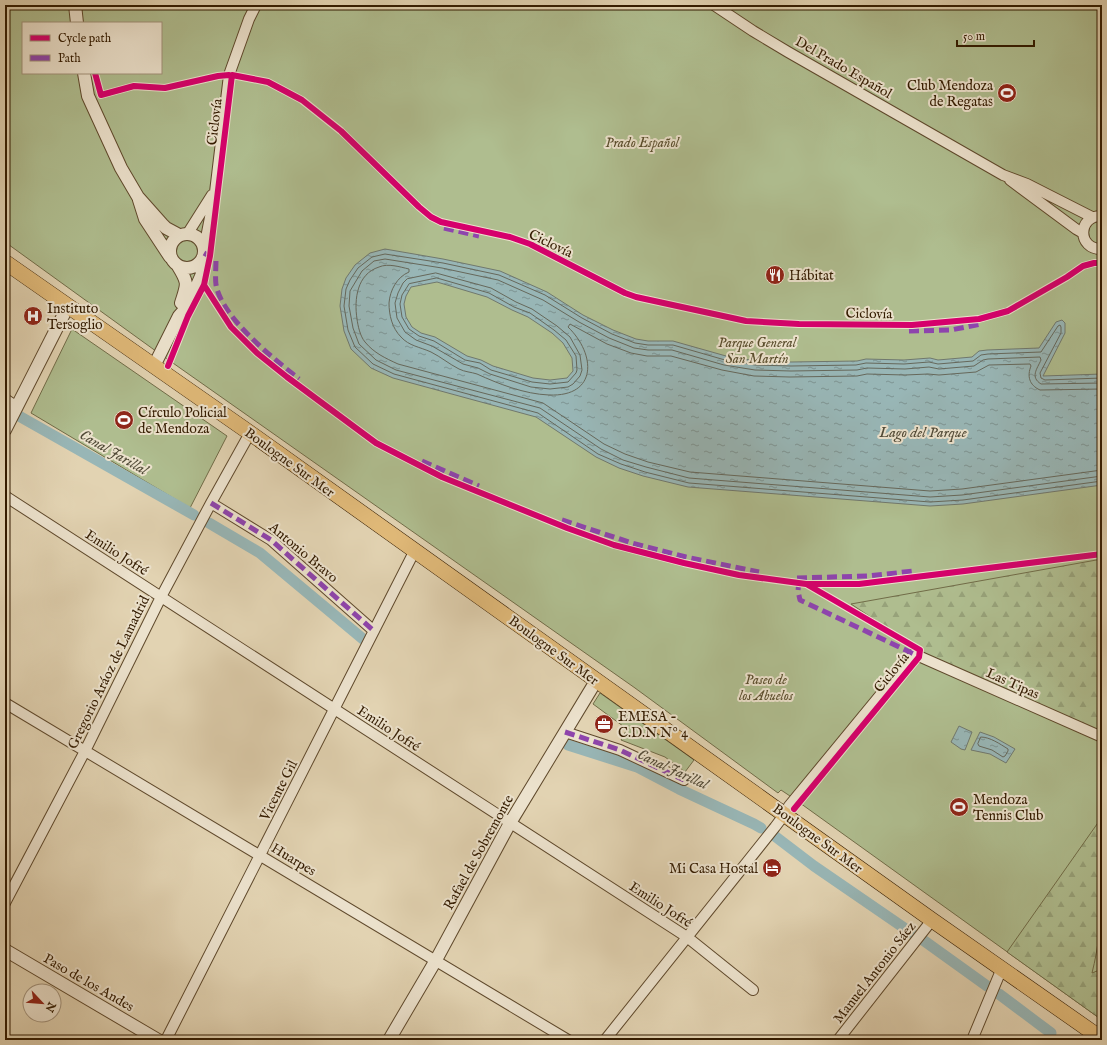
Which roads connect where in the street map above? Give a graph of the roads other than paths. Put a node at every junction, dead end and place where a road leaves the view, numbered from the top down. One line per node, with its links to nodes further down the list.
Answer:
1 (75, 5): 4 (street)
2 (256, 5): 7 (street)
3 (714, 5): 6 (street, Del Prado Español)
4 (77, 22)
5 (84, 74): 8 (street)
6 (1003, 175): 9 (street, Del Prado Español); 10 (street, Del Prado Español)
7 (215, 192): 11 (street); 12 (street)
8 (138, 197): 11 (street); 14 (street)
9 (1097, 216): 10 (street)
10 (1083, 233): 13 (street)
11 (184, 234): 12 (street); 14 (street)
12 (204, 248): 16 (street)
13 (1102, 249)
14 (174, 261): 16 (street); 18 (street)
15 (5, 262): 17 (main road, Boulogne Sur Mer)
16 (200, 263): 18 (street)
17 (68, 306): 19 (main road, Boulogne Sur Mer); 21 (street)
18 (179, 316): 19 (street)
19 (154, 366): 23 (main road, Boulogne Sur Mer)
20 (5, 399): 21 (street)
21 (17, 407): 22 (street)
22 (5, 430)
23 (250, 434): 25 (street, Gregorio Aráoz de Lamadrid); 26 (main road, Boulogne Sur Mer)
24 (5, 496): 27 (street, Emilio Jofré)
25 (211, 503): 27 (street, Gregorio Aráoz de Lamadrid); 28 (street, Antonio Bravo)
26 (414, 552): 28 (street, Vicente Gil); 29 (main road, Boulogne Sur Mer)
27 (161, 597): 31 (street, Emilio Jofré); 34 (street, Gregorio Aráoz de Lamadrid)
28 (374, 631): 31 (street, Vicente Gil)
29 (596, 681): 32 (street, Rafael de Sobremonte); 36 (main road, Boulogne Sur Mer)
30 (5, 703): 34 (street, Huarpes)
31 (334, 709): 37 (street, Emilio Jofré); 38 (street, Vicente Gil)
32 (565, 732): 35 (street); 37 (street, Rafael de Sobremonte)
33 (1102, 737): 36 (street, Las Tipas)
34 (85, 751): 38 (street, Huarpes); 39 (street, Gregorio Aráoz de Lamadrid)
35 (684, 780)
36 (784, 814): 40 (main road, Boulogne Sur Mer); 41 (street)
37 (510, 823): 41 (street, Emilio Jofré); 43 (street, Rafael de Sobremonte)
38 (260, 855): 43 (street, Huarpes); 48 (street, Vicente Gil)
39 (5, 903)
40 (932, 920): 44 (main road, Boulogne Sur Mer); 52 (street, Manuel Antonio Sáez)
41 (686, 936): 45 (street, Emilio Jofré); 51 (street)
42 (5, 950): 47 (street, Paso de los Andes)
43 (436, 960): 49 (street, Rafael de Sobremonte); 50 (street, Huarpes)
44 (1002, 968): 46 (main road, Boulogne Sur Mer); 53 (street)
45 (753, 990)
46 (1102, 1039)
47 (158, 1040)
48 (166, 1040)
49 (389, 1040)
50 (568, 1040)
51 (605, 1040)
52 (838, 1040)
53 (972, 1040)

